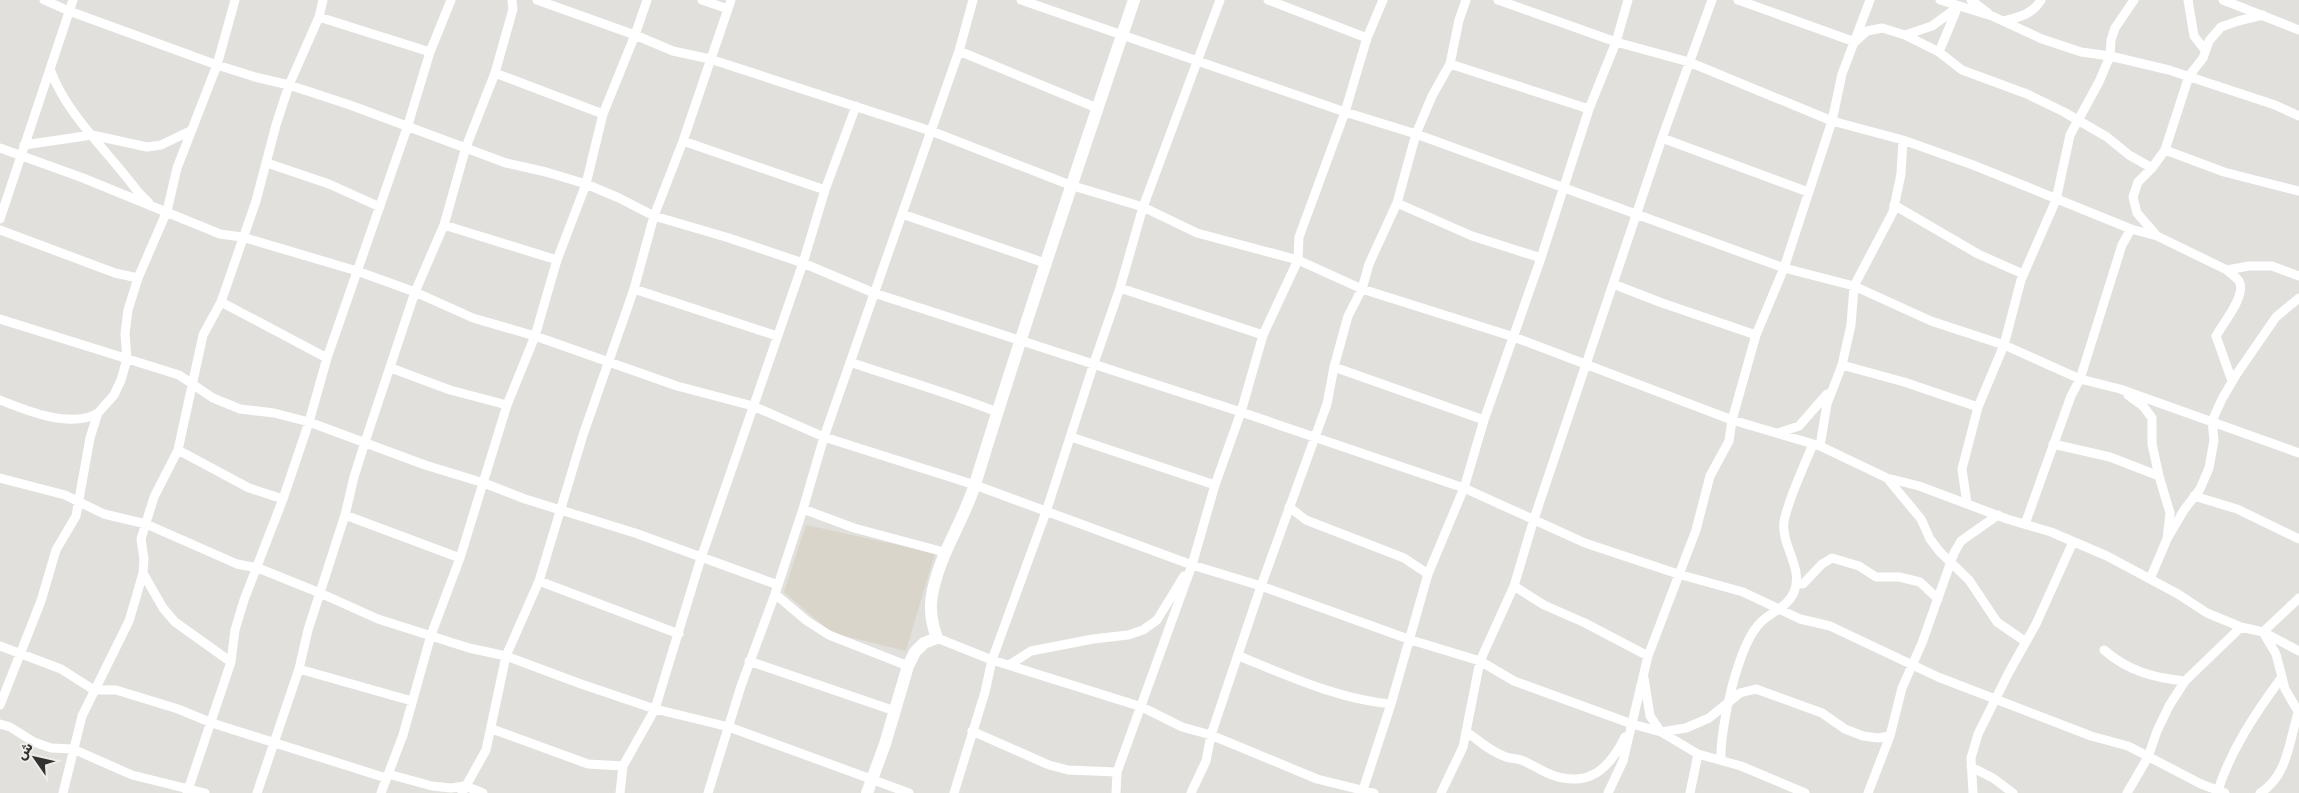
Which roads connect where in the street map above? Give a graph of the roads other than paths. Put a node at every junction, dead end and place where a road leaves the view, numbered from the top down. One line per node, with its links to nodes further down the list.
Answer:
1 (44, 0): 30 (street)
2 (73, 0): 30 (street)
3 (235, 0): 50 (street)
4 (323, 0): 32 (street)
5 (451, 0): 44 (street)
6 (512, 0): 53 (street)
7 (537, 0): 37 (street)
8 (647, 0): 37 (street)
9 (702, 0): 28 (street)
10 (973, 0): 43 (street)
11 (1021, 0): 36 (street)
12 (1134, 0): 36 (street)
13 (1220, 0): 48 (street)
14 (1268, 0): 39 (street)
15 (1383, 0): 39 (street)
16 (1466, 0): 51 (street)
17 (1498, 0): 40 (street)
18 (1628, 0): 40 (street)
19 (1712, 0): 49 (street)
20 (1738, 0): 41 (street)
21 (1870, 0): 41 (street)
22 (1940, 0): 29 (street)
23 (1971, 0): 33 (street)
24 (2041, 0): 34 (street)
25 (2134, 0): 46 (street)
26 (2188, 0): 42 (street)
27 (2223, 0): 31 (street)
28 (730, 4): 47 (street)
29 (1958, 7): 33 (street); 38 (street); 45 (street)
30 (69, 11): 50 (street); 52 (street)
31 (2263, 15): 35 (street); 42 (street)
32 (319, 16): 44 (street); 55 (street)
33 (1992, 16): 34 (street)
34 (2003, 21): 46 (street)
35 (2299, 30)
36 (1123, 34): 48 (street); 57 (street)
37 (636, 35): 47 (street); 60 (street)
38 (1905, 35): 41 (street); 45 (street)
39 (1367, 38): 59 (street)
40 (1616, 42): 49 (street); 58 (street)
41 (1855, 42): 63 (street)
42 (2205, 50): 54 (street)
43 (959, 51): 57 (street); 66 (street)
44 (430, 52): 64 (street)
45 (1939, 52): 62 (street)
46 (2110, 56): 54 (street); 62 (street)
47 (710, 59): 56 (street); 71 (street)
48 (1198, 60): 59 (street); 91 (street)
49 (1689, 62): 63 (street); 69 (street)
50 (217, 64): 55 (street); 65 (street)
51 (1450, 64): 58 (street); 67 (street)
52 (50, 68): 68 (street); 72 (street)
53 (495, 73): 60 (street); 73 (street)
54 (2189, 76): 61 (street); 75 (street)
55 (289, 85): 64 (street); 77 (street)
56 (856, 106): 66 (street); 82 (street)
57 (1097, 108): 80 (street)
58 (1589, 109): 81 (street)
59 (1345, 112): 67 (street); 104 (street)
60 (603, 114): 79 (street)
61 (2299, 116)
62 (2079, 120): 78 (street); 86 (street)
63 (1832, 121): 70 (street); 84 (street)
64 (408, 128): 73 (street); 90 (street)
65 (190, 131): 68 (street); 92 (street)
66 (931, 131): 80 (street); 94 (street)
67 (1416, 134): 81 (street); 87 (street)
68 (92, 135): 72 (street); 89 (street)
69 (1662, 138): 84 (street); 93 (street)
70 (1903, 140): 86 (street); 88 (street)
71 (683, 141): 82 (street); 95 (street)
72 (24, 145): 76 (street)
73 (466, 147): 79 (street); 97 (street)
74 (0, 148): 76 (street)
75 (2165, 150): 78 (street); 83 (street)
76 (21, 154): 89 (street); 96 (street)
77 (267, 163): 90 (street); 101 (street)
78 (2152, 168): 100 (street)
79 (586, 184): 95 (street); 103 (street)
80 (1070, 185): 91 (street); 105 (street)
81 (1563, 186): 93 (street); 102 (street)
82 (825, 190): 106 (street)
83 (2299, 190): 85 (street)
84 (1808, 192): 107 (street)
85 (2299, 195)
86 (2056, 200): 98 (street); 110 (street)
87 (1397, 203): 102 (street); 117 (street)
88 (1894, 206): 110 (street); 114 (street)
89 (153, 207): 92 (street)
90 (380, 207): 109 (street)
91 (1143, 208): 104 (street); 115 (street)
92 (167, 210): 101 (street); 112 (street)
93 (1638, 213): 107 (street); 113 (street)
94 (902, 214): 105 (street); 119 (street)
95 (654, 216): 106 (street); 116 (street)
96 (0, 219)
97 (444, 225): 103 (street); 118 (street)
98 (2131, 229): 100 (street); 139 (street)
99 (0, 230): 112 (street)
100 (2157, 236): 108 (street)
101 (242, 237): 109 (street); 121 (street)
102 (1541, 258): 127 (street)
103 (557, 260): 125 (street)
104 (1298, 260): 117 (street); 123 (street)
105 (1045, 263): 128 (street)
106 (803, 264): 119 (street); 126 (street)
107 (1784, 268): 114 (street); 124 (street)
108 (2227, 270): 111 (street); 140 (street)
109 (357, 271): 118 (street); 130 (street)
110 (2023, 274): 129 (street)
111 (2299, 276)
112 (138, 278): 131 (street)
113 (1613, 284): 124 (street); 135 (street)
114 (1854, 286): 129 (street); 136 (street)
115 (1120, 288): 123 (street); 134 (street)
116 (634, 289): 126 (street); 133 (street)
117 (1362, 289): 127 (street); 137 (street)
118 (415, 292): 125 (street); 138 (street)
119 (874, 292): 128 (street); 132 (street)
120 (2299, 298): 140 (street)
121 (221, 302): 130 (street); 142 (street)
122 (0, 319): 131 (street)
123 (1263, 335): 149 (street)
124 (1756, 335): 152 (street)
125 (535, 336): 133 (street); 145 (street)
126 (777, 336): 146 (street)
127 (1514, 337): 135 (street); 151 (street)
128 (1019, 341): 134 (street); 148 (street)
129 (2004, 345): 139 (street); 147 (street)
130 (327, 358): 154 (street)
131 (127, 359): 142 (street); 150 (street)
132 (850, 362): 148 (street); 156 (street)
133 (609, 363): 146 (street); 176 (street)
134 (1094, 363): 149 (street); 157 (street)
135 (1586, 365): 152 (street); 181 (street)
136 (1842, 365): 141 (street); 147 (street)
137 (1334, 367): 151 (street); 158 (street)
138 (391, 368): 145 (street); 159 (street)
139 (2080, 379): 143 (street); 160 (street)
140 (2232, 381): 153 (street)
141 (1835, 383): 155 (street); 161 (street)
142 (194, 387): 154 (street); 162 (street)
143 (2120, 389): 153 (street); 164 (street)
144 (0, 400): 150 (street)
145 (507, 405): 167 (street)
146 (753, 406): 156 (street); 189 (street)
147 (1978, 407): 174 (street)
148 (997, 412): 168 (street)
149 (1241, 412): 158 (street); 169 (street)
150 (98, 413): 173 (street)
151 (1484, 420): 170 (street)
152 (1732, 420): 155 (street); 195 (street)
153 (2212, 421): 163 (street); 171 (street)
154 (309, 422): 159 (street); 172 (street)
155 (1778, 434): 161 (street)
156 (824, 437): 168 (street); 177 (street)
157 (1071, 437): 169 (street); 178 (street)
158 (1316, 437): 170 (street); 175 (street)
159 (365, 442): 167 (street); 179 (street)
160 (2053, 444): 164 (street); 183 (street)
161 (1817, 445): 166 (street); 198 (street)
162 (178, 450): 172 (street); 182 (street)
163 (2299, 453)
164 (2158, 476): 184 (street)
165 (0, 478): 173 (street)
166 (1887, 478): 174 (street); 190 (street)
167 (484, 484): 176 (street); 188 (street)
168 (975, 485): 178 (street); 187 (street)
169 (1215, 485): 191 (street)
170 (1464, 488): 181 (street); 194 (street)
171 (2194, 496): 184 (street); 185 (street)
172 (283, 499): 192 (street)
173 (80, 502): 182 (street); 216 (street)
174 (1967, 504): 180 (street)
175 (1290, 506): 194 (street); 199 (street)
176 (561, 509): 189 (street); 197 (street)
177 (803, 509): 187 (street); 201 (street)
178 (1046, 512): 191 (street); 220 (street)
179 (345, 516): 188 (street); 202 (street)
180 (1998, 516): 183 (street); 190 (street)
181 (1534, 519): 195 (street); 200 (street)
182 (146, 524): 192 (street); 193 (street)
183 (2025, 524): 186 (street)
184 (2167, 539): 196 (street)
185 (2299, 539)
186 (2073, 542): 196 (street); 212 (street)
187 (944, 552): 210 (street)
188 (460, 558): 209 (street)
189 (701, 558): 201 (street); 208 (street)
190 (1950, 563): 204 (street); 212 (street)
191 (1192, 564): 199 (street); 225 (street); 237 (street)
192 (258, 568): 202 (street); 222 (street)
193 (143, 573): 222 (street); 231 (street)
194 (1428, 574): 211 (street)
195 (1678, 574): 205 (street); 219 (street)
196 (2150, 579): 206 (street)
197 (540, 581): 208 (street); 217 (street)
198 (1796, 584): 204 (street); 205 (street)
199 (1261, 586): 211 (street); 218 (street)
200 (1514, 586): 219 (street); 223 (street)
201 (776, 590): 221 (street); 224 (street)
202 (320, 592): 209 (street); 227 (street)
203 (2299, 598): 207 (street)
204 (1938, 599): 226 (street)
205 (1780, 609): 226 (street); 235 (street)
206 (2241, 627): 207 (street); 230 (street)
207 (2263, 632): 215 (street); 229 (street)
208 (679, 634): 238 (street)
209 (432, 635): 217 (street); 233 (street)
210 (936, 638): 220 (street); 224 (street)
211 (1410, 640): 223 (street); 234 (street)
212 (2026, 642): 232 (street)
213 (0, 646): 216 (street)
214 (2104, 650): 230 (street)
215 (2299, 651)
216 (21, 654): 231 (street); 236 (street)
217 (506, 656): 238 (street); 245 (street)
218 (1240, 656): 234 (street); 249 (street)
219 (1648, 656): 228 (street)
220 (992, 660): 225 (street); 246 (street)
221 (749, 661): 239 (street); 244 (street)
222 (231, 662): 241 (street)
223 (1480, 662): 243 (street); 247 (street)
224 (908, 666): 239 (street)
225 (1009, 666): 237 (street)
226 (1913, 666): 232 (street); 250 (street)
227 (299, 669): 233 (street); 251 (street)
228 (1644, 672): 243 (street); 248 (street)
229 (2282, 677): 240 (street); 265 (street)
230 (2185, 681): 254 (street)
231 (94, 690): 241 (street); 252 (street)
232 (1996, 700): 254 (street); 257 (street)
233 (412, 701): 259 (street)
234 (1391, 704): 263 (street)
235 (1728, 704): 248 (street); 250 (street); 255 (street)
236 (0, 705)
237 (1142, 707): 249 (street); 258 (street)
238 (655, 709): 244 (street); 256 (street)
239 (895, 710): 260 (street)
240 (2299, 712): 286 (street)
241 (212, 723): 251 (street); 262 (street)
242 (0, 724): 252 (street)
243 (1632, 724): 247 (street); 248 (street); 280 (street)
244 (729, 727): 260 (street); 272 (street)
245 (492, 729): 256 (street); 261 (street)
246 (972, 731): 258 (street); 275 (street)
247 (1467, 732): 279 (street)
248 (1661, 732): 253 (street)
249 (1212, 735): 263 (street); 277 (street)
250 (1890, 736): 283 (street)
251 (272, 743): 259 (street); 268 (street)
252 (72, 749): 262 (street); 266 (street)
253 (1698, 754): 255 (street); 281 (street)
254 (2148, 757): 265 (street); 285 (street)
255 (1721, 758): 282 (street)
256 (623, 766): 271 (street)
257 (1972, 767): 264 (street); 284 (street)
258 (1117, 772): 276 (street)
259 (387, 776): 261 (street); 269 (street)
260 (872, 778): 273 (street); 274 (street)
261 (463, 789): 270 (street)
262 (188, 790): 267 (street)
263 (1363, 791): 278 (street)
264 (1972, 792)
265 (2220, 792)
266 (63, 793)
267 (205, 793)
268 (257, 793)
269 (380, 793)
270 (483, 793)
271 (620, 793)
272 (708, 793)
273 (867, 793)
274 (909, 793)
275 (954, 793)
276 (1116, 793)
277 (1191, 793)
278 (1374, 793)
279 (1441, 793)
280 (1608, 793)
281 (1690, 793)
282 (1806, 793)
283 (1868, 793)
284 (2013, 793)
285 (2127, 793)
286 (2260, 793)

